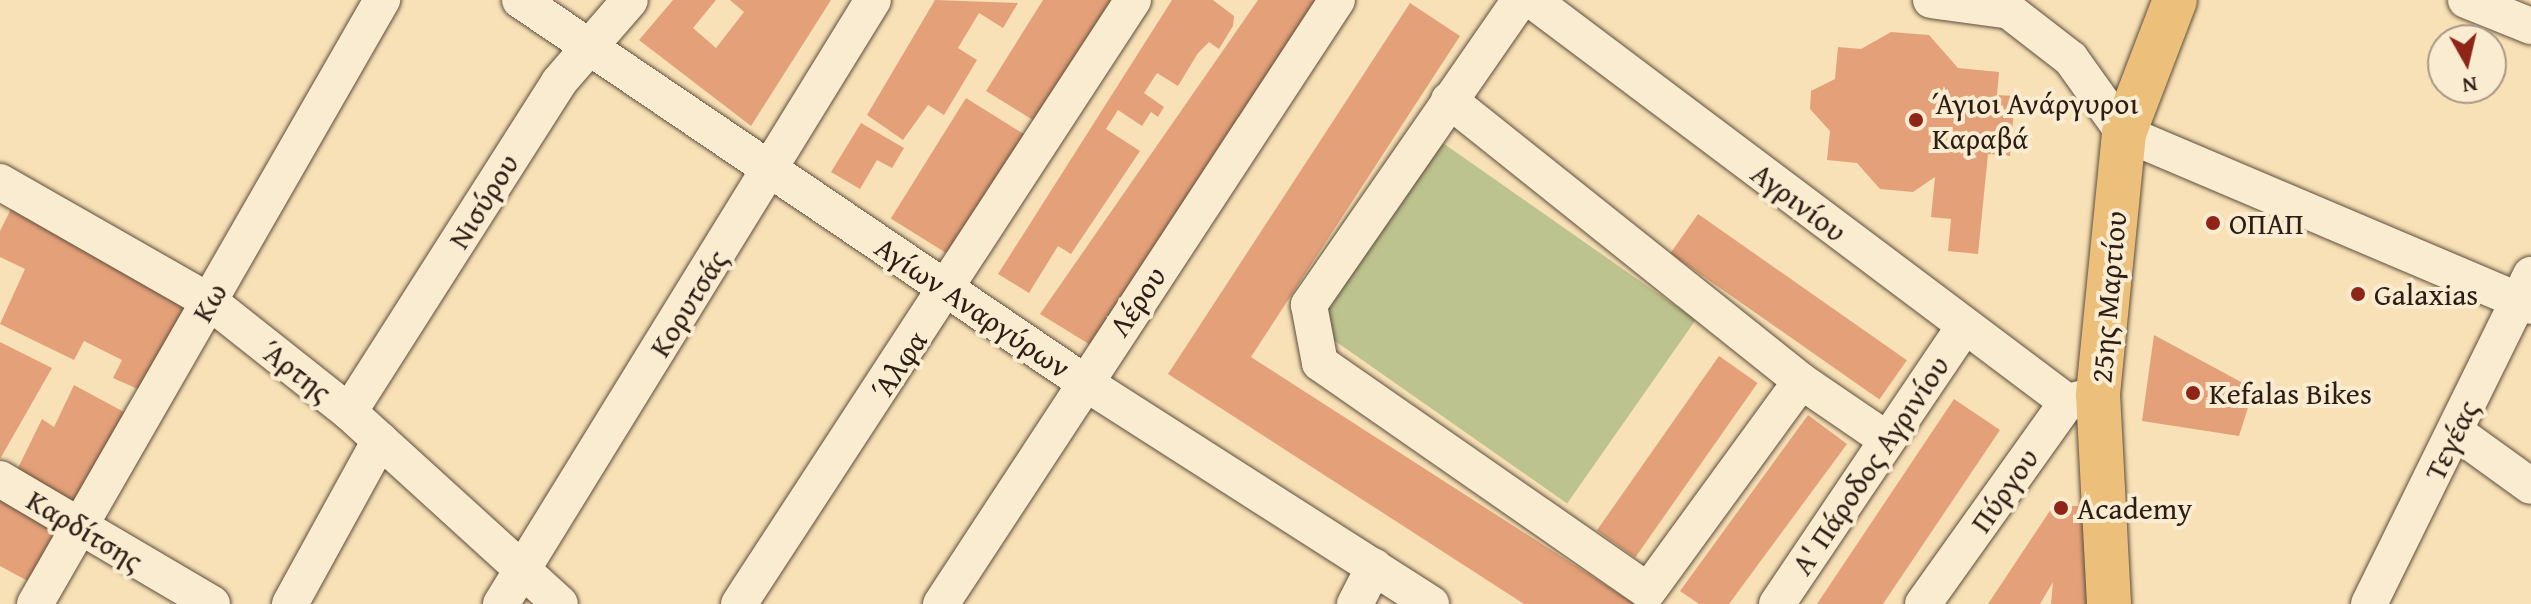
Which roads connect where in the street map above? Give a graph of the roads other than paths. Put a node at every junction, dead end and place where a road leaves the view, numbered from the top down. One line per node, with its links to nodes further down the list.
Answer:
1 (382, 0): 21 (street, Κω)
2 (520, 0): 14 (street, Αγίων Αναργύρων)
3 (630, 0): 14 (street, Νισύρου)
4 (873, 0): 17 (street, Κορυτσάς)
5 (1133, 0): 19 (street, Άλφα)
6 (1337, 0): 24 (street, Λέρου)
7 (1520, 0): 15 (street)
8 (1532, 0): 22 (street, Αγρινίου)
9 (1931, 0): 12 (street)
10 (2175, 0): 16 (main road, 25ης Μαρτίου)
11 (2466, 0): 13 (street)
12 (2000, 5): 16 (street)
13 (2531, 26)
14 (590, 45): 17 (street, Αγίων Αναργύρων); 26 (street, Νισύρου)
15 (1449, 100): 23 (street); 23 (street)
16 (2124, 133): 20 (street); 25 (main road, 25ης Μαρτίου)
17 (772, 171): 19 (street, Αγίων Αναργύρων); 34 (street, Κορυτσάς)
18 (0, 182): 21 (street, Άρτης)
19 (949, 288): 24 (street, Αγίων Αναργύρων); 40 (street, Άλφα)
20 (2527, 294): 27 (street, Τεγέας)
21 (209, 301): 26 (street, Άρτης); 32 (street, Κω)
22 (1964, 327): 25 (street, Αγρινίου); 28 (street, Α' Πάροδος Αγρινίου)
23 (1801, 381): 28 (street)
24 (1084, 382): 33 (street, Αγίων Αναργύρων); 41 (street, Λέρου)
25 (2083, 398): 45 (street, Πύργου); 46 (main road, 25ης Μαρτίου)
26 (349, 412): 29 (street, Άρτης)
27 (2456, 432): 31 (street); 47 (street, Τεγέας)
28 (1883, 437): 44 (street, Α' Πάροδος Αγρινίου)
29 (380, 440): 34 (street, Άρτης); 37 (street)
30 (0, 479): 32 (street, Καρδίτσης)
31 (2531, 486)
32 (77, 529): 35 (street, Κω); 36 (street, Καρδίτσης)
33 (1374, 567): 42 (street); 43 (street, Αγίων Αναργύρων)
34 (522, 571): 38 (street, Κορυτσάς); 39 (street, Άρτης)
35 (35, 604)
36 (212, 604)
37 (290, 604)
38 (501, 604)
39 (560, 604)
40 (739, 604)
41 (941, 604)
42 (1355, 604)
43 (1431, 604)
44 (1777, 604)
45 (1923, 604)
46 (2109, 604)
47 (2369, 604)

